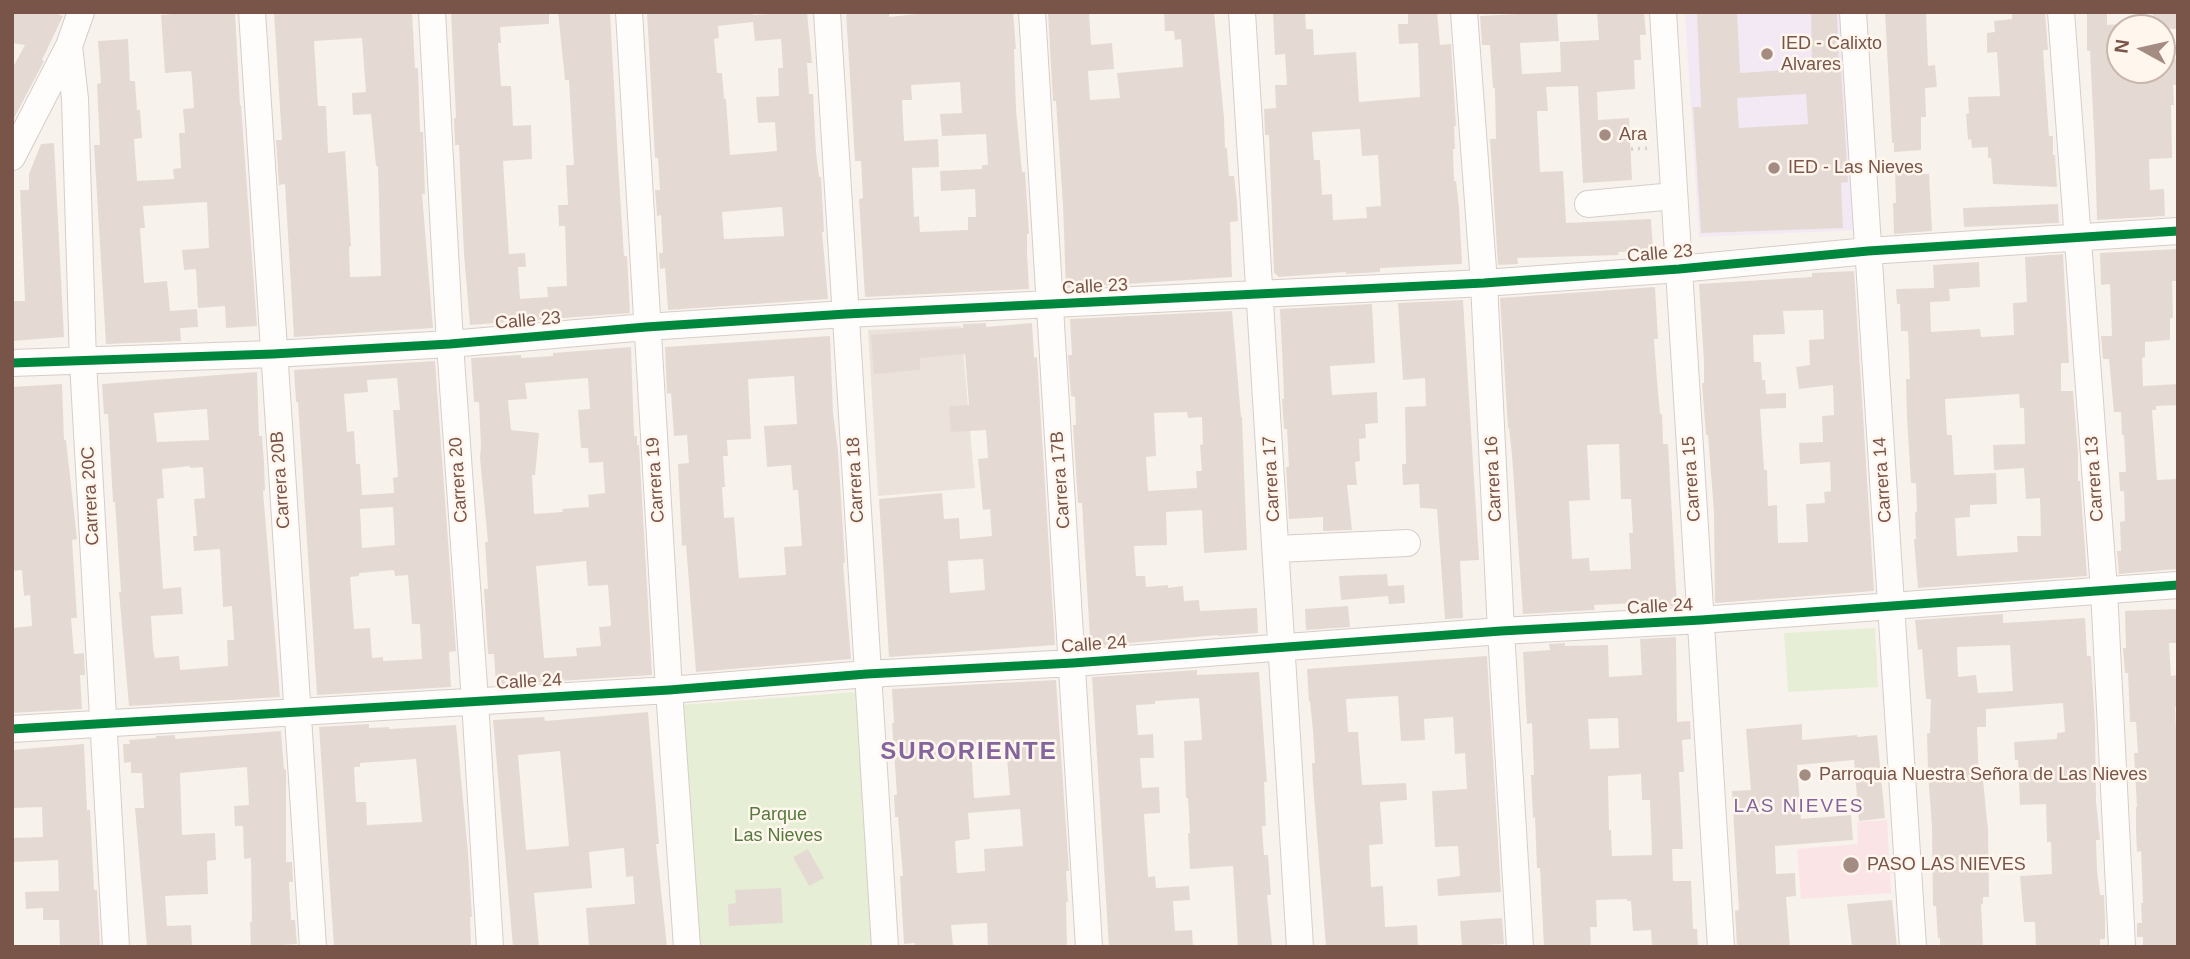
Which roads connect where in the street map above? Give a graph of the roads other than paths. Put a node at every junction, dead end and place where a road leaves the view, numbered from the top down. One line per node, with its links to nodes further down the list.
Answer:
1 (81, 12): 12 (street)
2 (252, 12): 26 (street, Carrera 20B)
3 (432, 12): 25 (street, Carrera 20)
4 (629, 12): 24 (street, Carrera 19)
5 (827, 12): 23 (street, Carrera 18)
6 (1032, 12): 22 (street, Carrera 17B)
7 (1242, 12): 21 (street, Carrera 17)
8 (1464, 12): 20 (street, Carrera 16)
9 (1662, 12): 14 (street, Carrera 15)
10 (1853, 12): 18 (street, Carrera 14)
11 (2061, 12): 17 (street, Carrera 13)
12 (69, 46): 13 (street); 27 (street, Carrera 20C)
13 (12, 156)
14 (1674, 196): 15 (street); 19 (street, Carrera 15)
15 (1588, 204)
16 (2178, 231): 17 (street, Calle 23)
17 (2077, 239): 18 (street, Calle 23); 32 (street, Carrera 13)
18 (1868, 251): 19 (street, Calle 23); 33 (street, Carrera 14)
19 (1679, 269): 20 (street, Calle 23); 34 (street, Carrera 15)
20 (1484, 283): 21 (street, Calle 23); 35 (street, Carrera 16)
21 (1261, 294): 22 (street, Calle 23); 30 (street, Carrera 17)
22 (1048, 306): 23 (street, Calle 23); 37 (street, Carrera 17B)
23 (846, 314): 24 (street, Calle 23); 38 (street, Carrera 18)
24 (646, 327): 25 (street, Calle 23); 39 (street, Carrera 19)
25 (450, 344): 26 (street, Calle 23); 40 (street, Carrera 20)
26 (273, 354): 27 (street, Calle 23); 41 (street, Carrera 20B)
27 (83, 362): 28 (street, Calle 23); 42 (street, Carrera 20C)
28 (12, 363)
29 (1407, 542): 30 (street)
30 (1276, 548): 36 (street, Carrera 17)
31 (2178, 584): 32 (street, Calle 24)
32 (2104, 590): 33 (street, Calle 24); 54 (street, Carrera 13)
33 (1891, 605): 34 (street, Calle 24); 53 (street, Carrera 14)
34 (1700, 620): 35 (street, Calle 24); 52 (street, Carrera 15)
35 (1501, 631): 36 (street, Calle 24); 51 (street, Carrera 16)
36 (1283, 647): 37 (street, Calle 24); 50 (street, Carrera 17)
37 (1073, 663): 38 (street, Calle 24); 49 (street, Carrera 17B)
38 (867, 674): 39 (street, Calle 24); 48 (street, Carrera 18)
39 (669, 690): 40 (street, Calle 24); 47 (street, Carrera 19)
40 (475, 701): 41 (street, Calle 24); 46 (street, Carrera 20)
41 (297, 711): 42 (street, Calle 24); 45 (street, Carrera 20B)
42 (102, 723): 43 (street, Calle 24); 44 (street, Carrera 20C)
43 (12, 729)
44 (116, 947)
45 (313, 947)
46 (489, 947)
47 (687, 947)
48 (885, 947)
49 (1089, 947)
50 (1300, 947)
51 (1520, 947)
52 (1721, 947)
53 (1913, 947)
54 (2122, 947)

